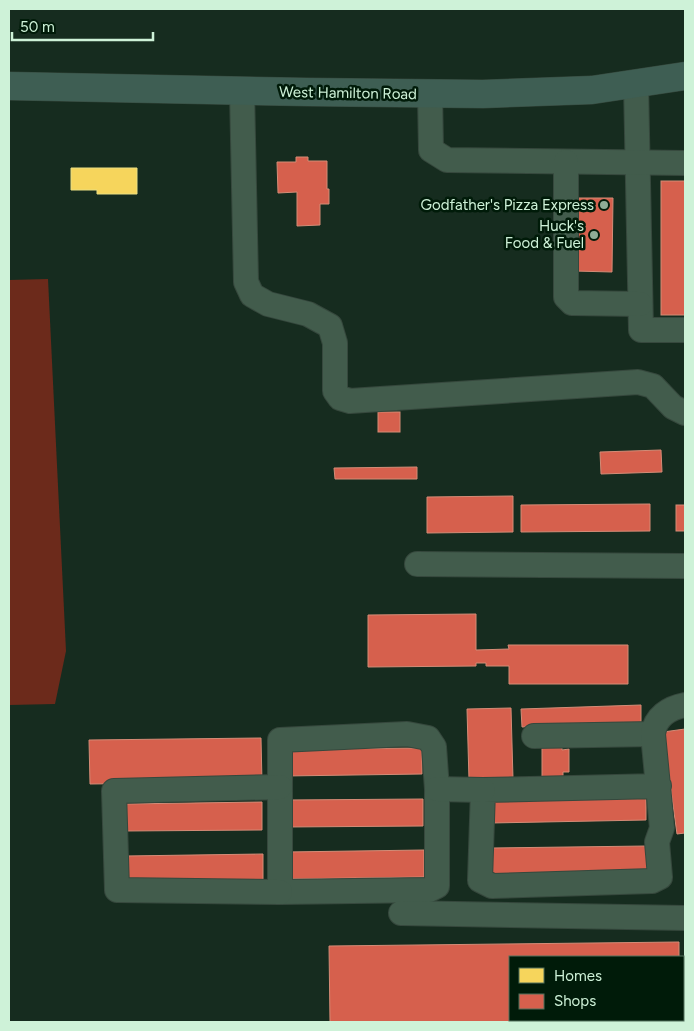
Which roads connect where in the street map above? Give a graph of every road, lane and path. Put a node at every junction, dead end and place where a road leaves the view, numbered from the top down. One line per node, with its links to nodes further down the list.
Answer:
1 (685, 76): 2 (main road, West Hamilton Road)
2 (636, 84): 5 (main road, West Hamilton Road); 7 (lane)
3 (9, 86): 4 (main road, West Hamilton Road)
4 (242, 91): 5 (main road, West Hamilton Road); 11 (lane)
5 (430, 94): 6 (lane)
6 (566, 162): 7 (lane); 9 (lane)
7 (638, 163): 8 (lane); 9 (lane)
8 (685, 164)
9 (640, 304): 10 (lane)
10 (685, 330)
11 (685, 413)
12 (417, 564): 13 (lane)
13 (685, 566)
14 (685, 705): 15 (lane)
15 (653, 734): 16 (lane); 17 (lane)
16 (534, 736)
17 (659, 786): 20 (lane); 20 (lane)
18 (280, 787): 19 (lane); 21 (lane); 21 (lane)
19 (437, 789): 20 (lane); 21 (lane)
20 (483, 790)
21 (280, 892)
22 (401, 913): 23 (lane)
23 (685, 918)

